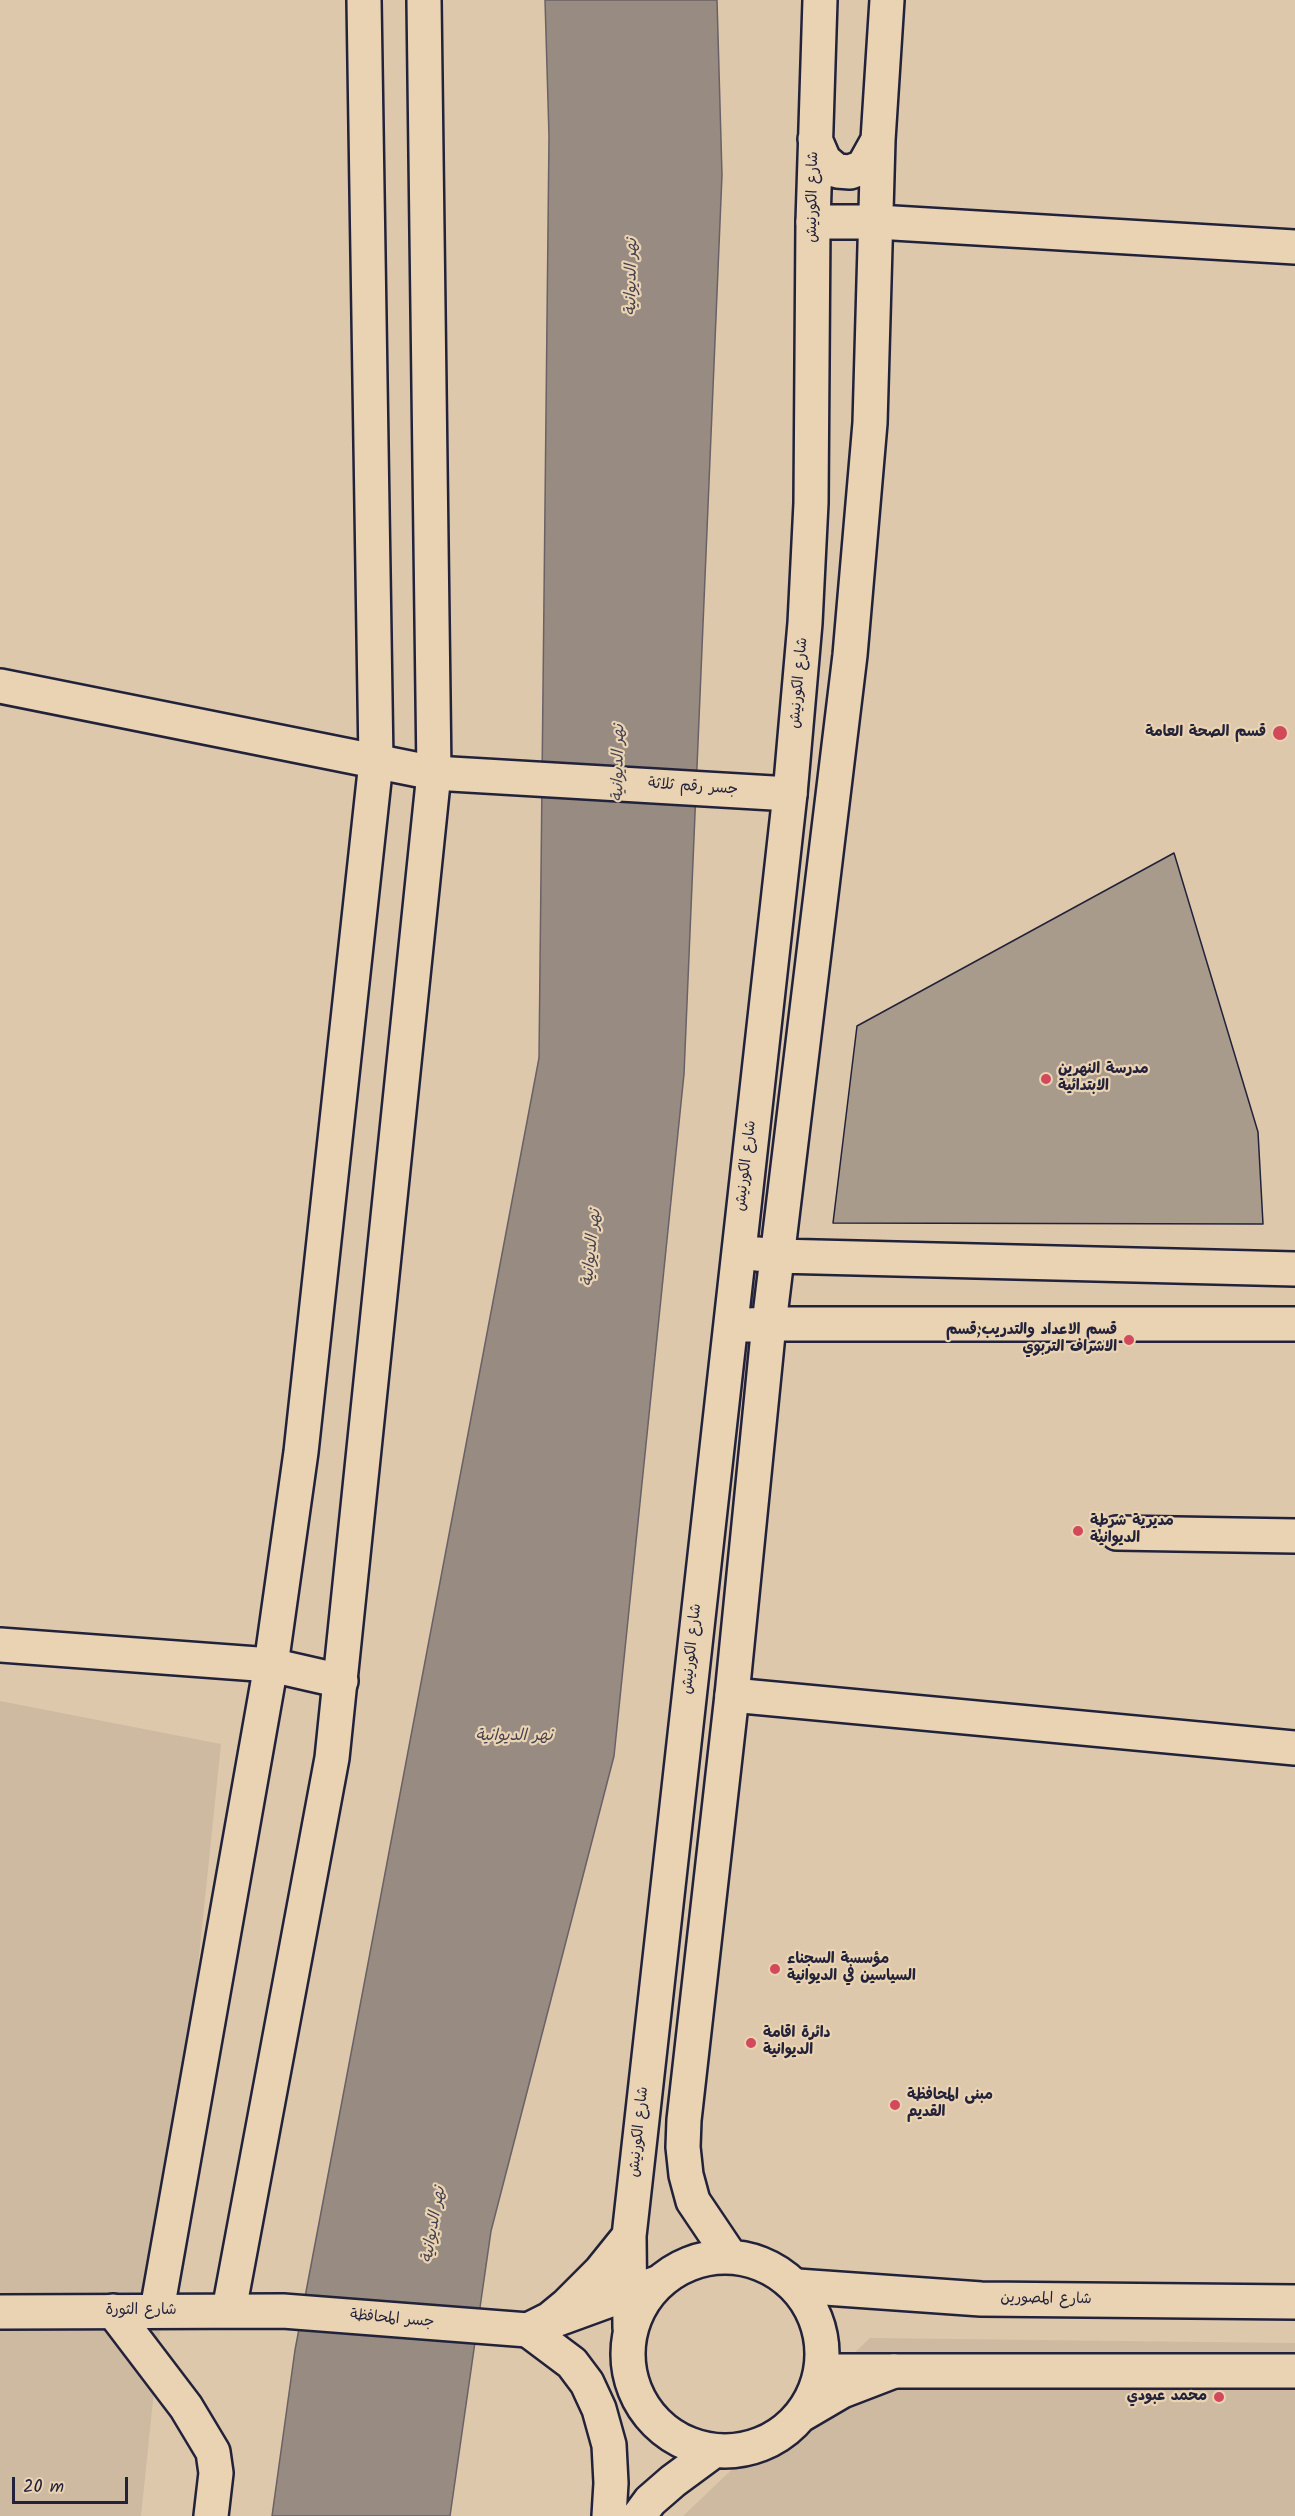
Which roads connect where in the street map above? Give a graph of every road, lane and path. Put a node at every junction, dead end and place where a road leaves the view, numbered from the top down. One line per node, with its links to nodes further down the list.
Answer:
1 (364, 0): 11 (main road)
2 (424, 0): 12 (main road)
3 (820, 0): 5 (main road, شارع الكورنيش)
4 (887, 0): 6 (main road)
5 (815, 139): 6 (main road); 7 (main road, شارع الكورنيش)
6 (878, 140): 8 (main road)
7 (813, 222): 8 (main road); 13 (main road, شارع الكورنيش)
8 (877, 222): 9 (main road); 15 (main road)
9 (1295, 246)
10 (0, 686): 11 (main road, جسر رقم ثلاثة)
11 (376, 762): 12 (main road, جسر رقم ثلاثة); 23 (main road)
12 (434, 773): 13 (main road, جسر رقم ثلاثة); 24 (main road)
13 (779, 793): 14 (main road, شارع الكورنيش)
14 (737, 1251): 15 (main road); 19 (main road, شارع الكورنيش)
15 (777, 1256): 16 (main road); 17 (main road)
16 (1295, 1269)
17 (769, 1323): 18 (main road); 19 (main road); 25 (main road)
18 (1295, 1324)
19 (731, 1327): 27 (main road, شارع الكورنيش)
20 (1117, 1533): 21 (main road)
21 (1295, 1536)
22 (0, 1645): 23 (main road)
23 (271, 1665): 24 (main road); 32 (main road)
24 (341, 1682): 33 (main road)
25 (732, 1695): 26 (main road); 28 (main road)
26 (1295, 1748)
27 (629, 2236): 30 (main road, شارع الكورنيش); 37 (main road)
28 (730, 2256): 29 (main road); 30 (main road)
29 (797, 2286): 31 (main road, شارع المصورين); 38 (main road)
30 (643, 2289): 37 (main road); 42 (main road)
31 (1295, 2302)
32 (157, 2310): 33 (main road, شارع الثورة); 34 (main road, شارع الثورة)
33 (230, 2310): 35 (main road, شارع الثورة)
34 (113, 2311): 36 (main road, شارع الثورة); 43 (main road)
35 (283, 2311): 37 (main road, جسر المحافظة)
36 (0, 2312)
37 (515, 2329): 44 (main road)
38 (822, 2371): 39 (main road); 41 (main road)
39 (894, 2371): 40 (main road); 41 (main road)
40 (1295, 2371)
41 (801, 2415): 42 (main road)
42 (711, 2452): 45 (main road)
43 (211, 2516)
44 (609, 2516)
45 (639, 2516)

